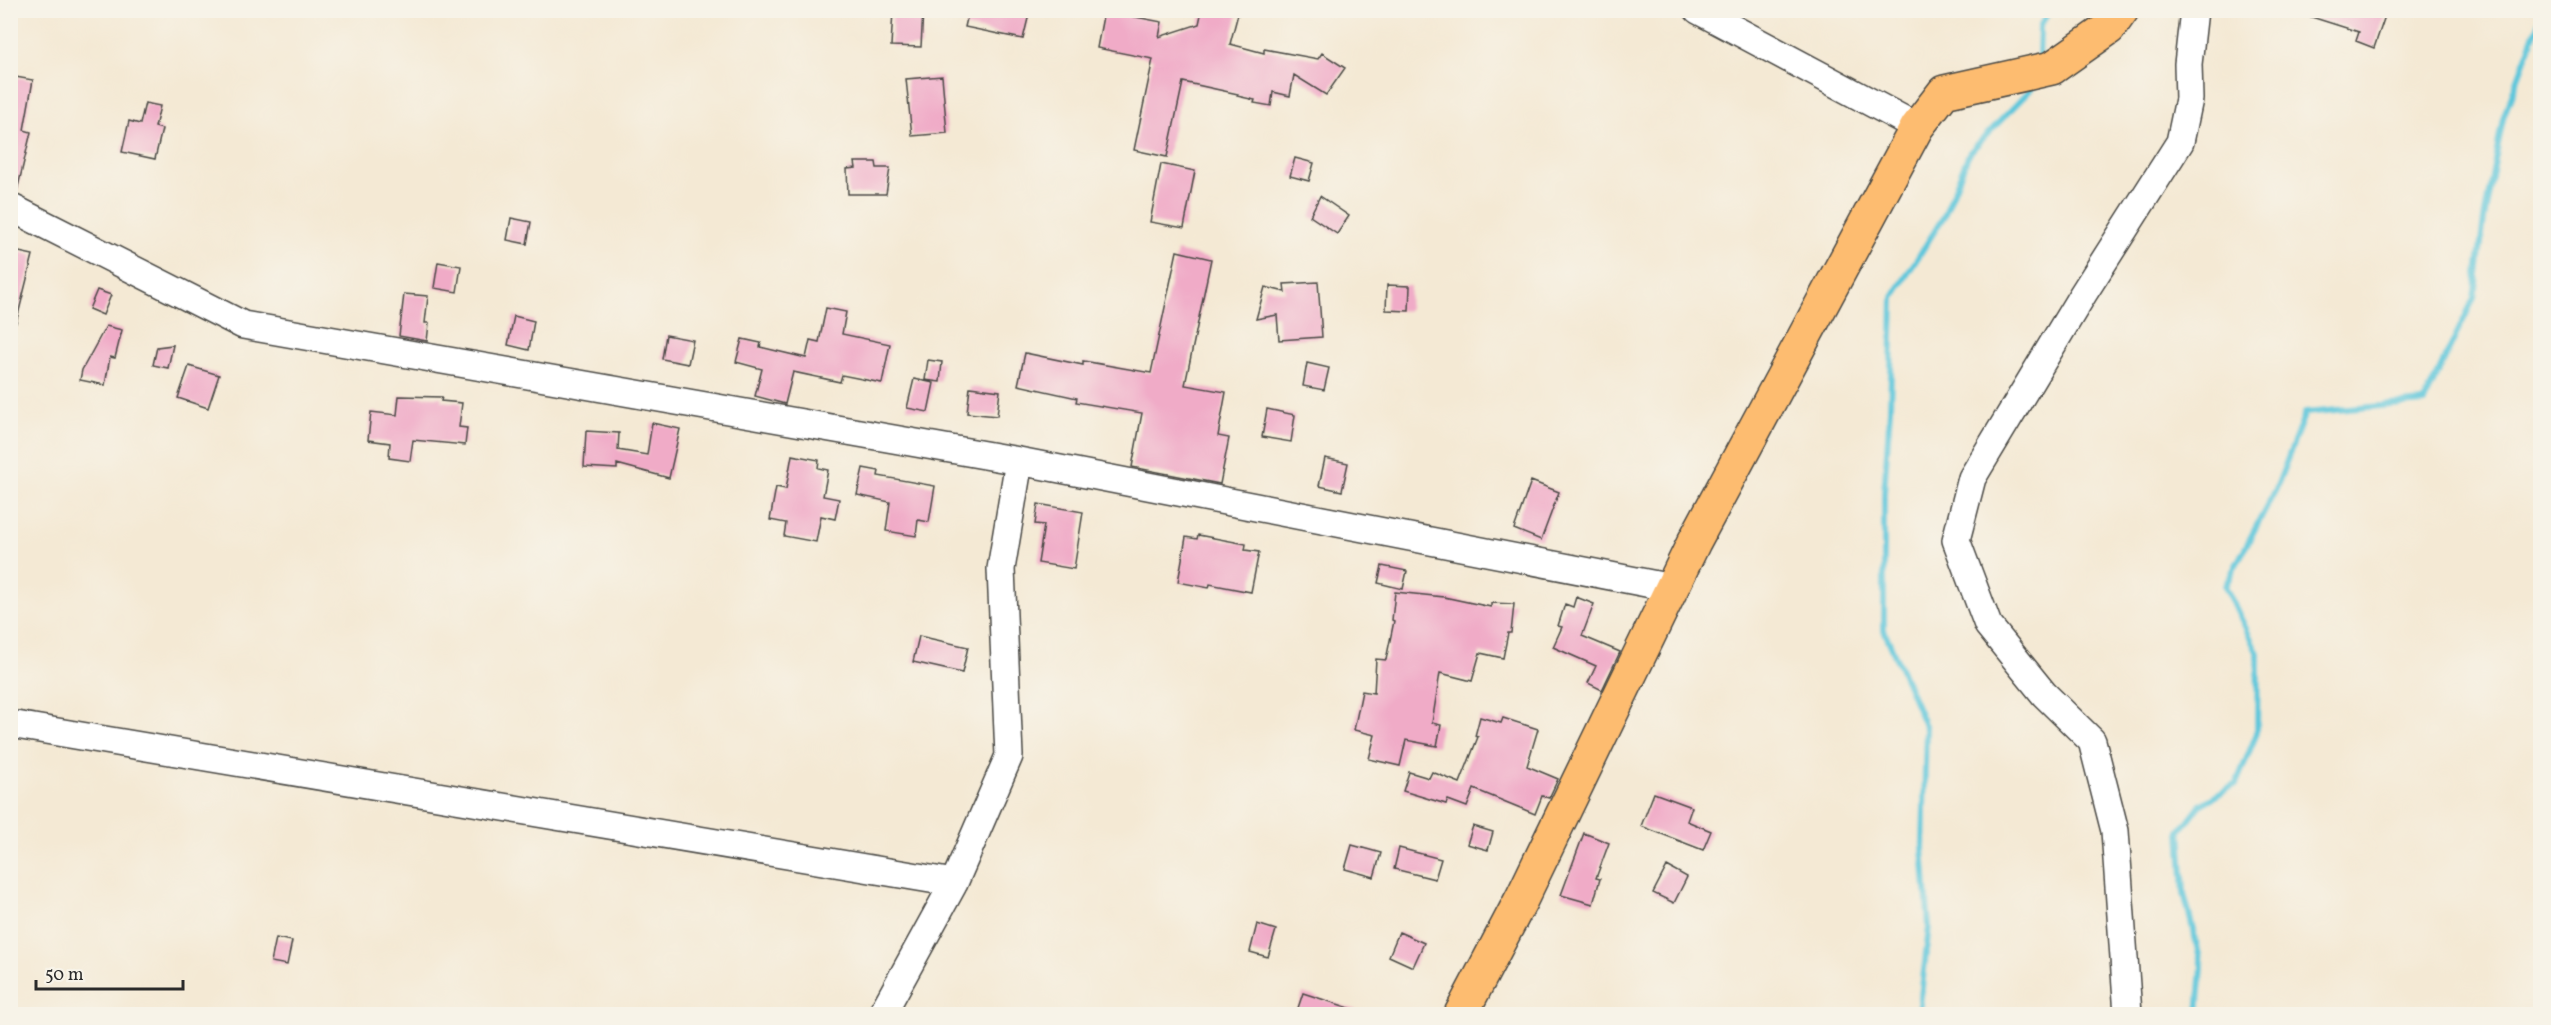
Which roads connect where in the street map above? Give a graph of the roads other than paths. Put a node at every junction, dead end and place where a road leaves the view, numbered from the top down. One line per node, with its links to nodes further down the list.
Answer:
1 (1698, 10): 4 (street)
2 (2122, 10): 4 (main road)
3 (2194, 10): 12 (street)
4 (1917, 127): 7 (main road)
5 (10, 207): 6 (street)
6 (1019, 461): 7 (street); 9 (street)
7 (1672, 588): 11 (main road)
8 (10, 724): 9 (street)
9 (954, 883): 10 (street)
10 (882, 1014)
11 (1461, 1014)
12 (2128, 1014)

